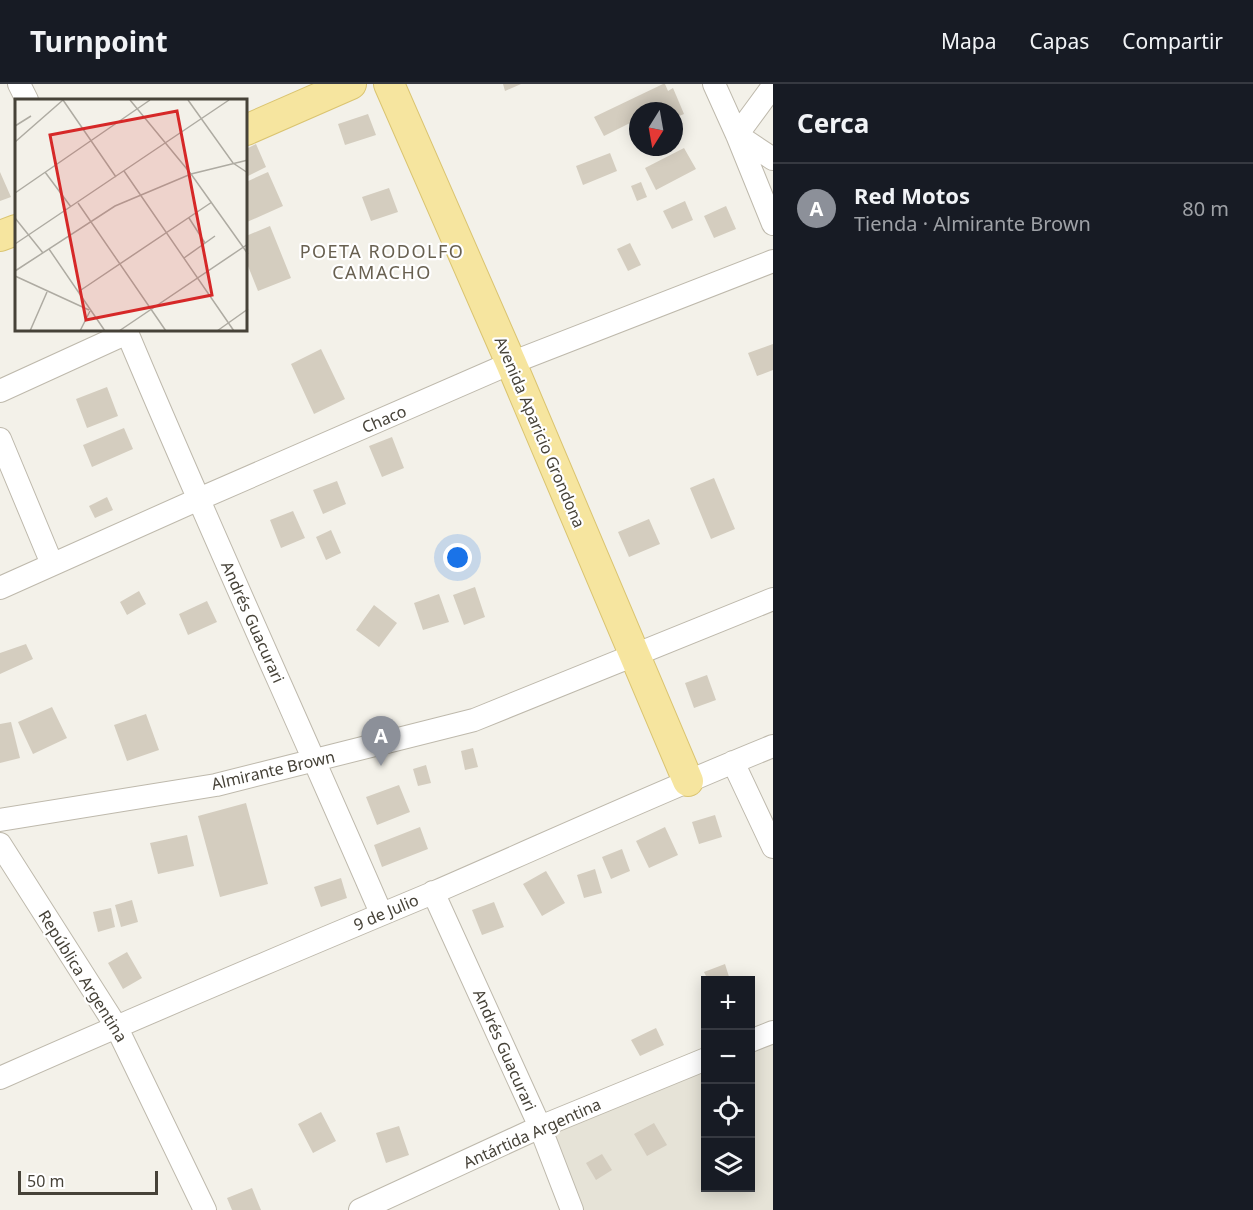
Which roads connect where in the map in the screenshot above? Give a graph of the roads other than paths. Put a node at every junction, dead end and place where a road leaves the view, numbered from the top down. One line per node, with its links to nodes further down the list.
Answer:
1 (19, 84): 6 (street)
2 (351, 84): 7 (main road)
3 (389, 84): 16 (main road, Avenida Aparicio Grondona)
4 (714, 84): 8 (street)
5 (773, 86): 8 (street)
6 (26, 99)
7 (248, 129)
8 (737, 135): 9 (street); 10 (street)
9 (773, 159)
10 (773, 224)
11 (15, 230): 12 (main road)
12 (0, 236)
13 (773, 261): 16 (street, Chaco)
14 (125, 332): 17 (street)
15 (127, 332): 19 (street, Andrés Guacurari)
16 (511, 363): 19 (street, Chaco); 23 (main road, Avenida Aparicio Grondona)
17 (0, 391)
18 (0, 439): 20 (street)
19 (199, 499): 20 (street, Chaco); 25 (street, Andrés Guacurari)
20 (52, 564): 21 (street, Chaco)
21 (0, 588)
22 (773, 599): 23 (street, Almirante Brown)
23 (634, 655): 25 (street, Almirante Brown); 27 (main road, Avenida Aparicio Grondona)
24 (773, 746): 26 (street, 9 de Julio)
25 (315, 761): 28 (street, Almirante Brown); 32 (street, Andrés Guacurari)
26 (733, 762): 27 (street, 9 de Julio); 30 (street)
27 (688, 781): 31 (street, 9 de Julio)
28 (0, 820)
29 (0, 844): 33 (street, República Argentina)
30 (773, 847)
31 (434, 892): 32 (street, 9 de Julio); 38 (street, Andrés Guacurari)
32 (381, 913): 33 (street, 9 de Julio)
33 (116, 1026): 37 (street, 9 de Julio); 39 (street, República Argentina)
34 (773, 1032): 35 (street)
35 (755, 1039)
36 (701, 1061): 38 (street, Antártida Argentina)
37 (0, 1078)
38 (540, 1127): 40 (street, Antártida Argentina); 41 (street, Andrés Guacurari)
39 (205, 1210)
40 (360, 1210)
41 (572, 1210)

